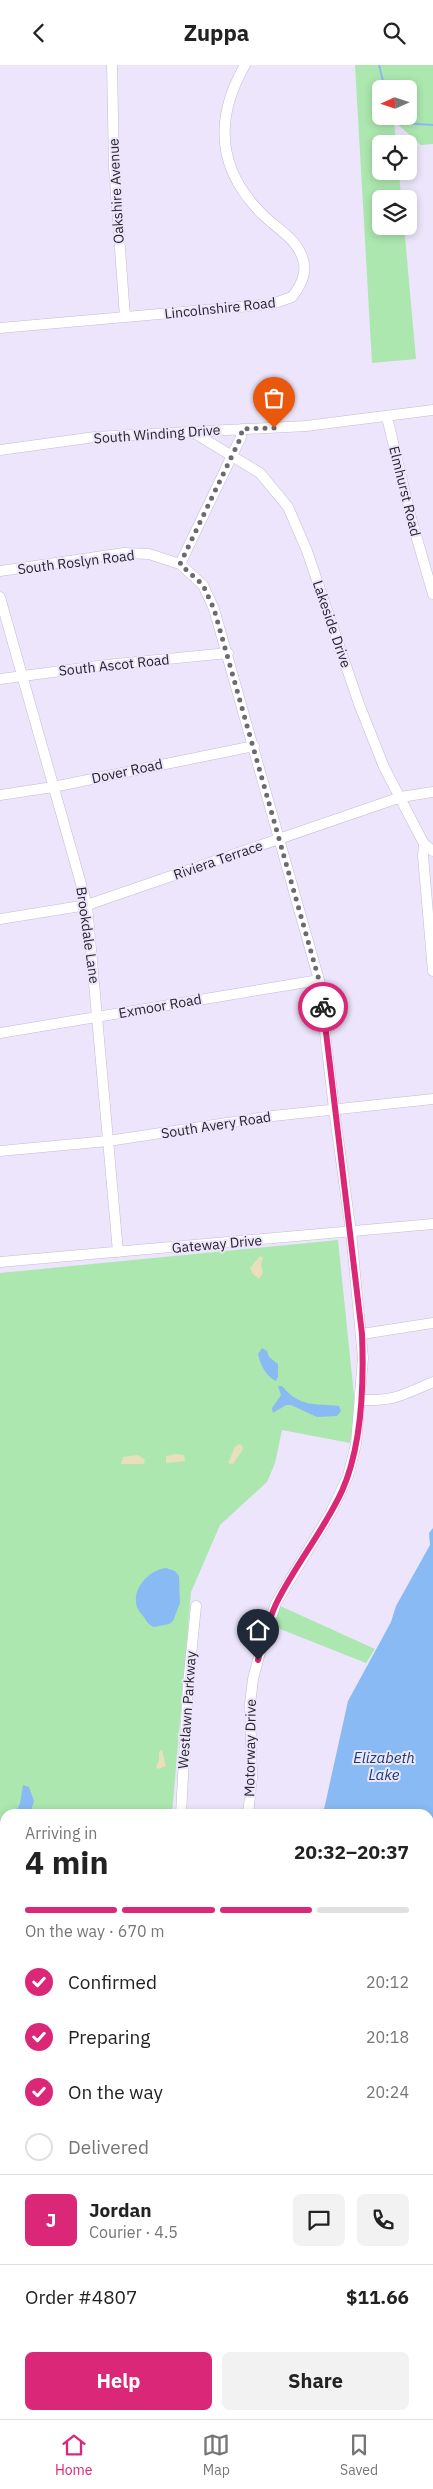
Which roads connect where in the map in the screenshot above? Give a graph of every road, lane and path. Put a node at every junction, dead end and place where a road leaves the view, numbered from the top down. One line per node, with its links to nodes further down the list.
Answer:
1 (112, 65): 3 (street, Oakshire Avenue)
2 (245, 65): 3 (street, Lincolnshire Road)
3 (125, 317): 4 (street, Lincolnshire Road)
4 (0, 328)
5 (433, 411): 6 (street, South Winding Drive)
6 (387, 417): 7 (street, South Winding Drive); 13 (street, Elmhurst Road)
7 (242, 429): 8 (street, South Winding Drive); 10 (street)
8 (191, 431): 9 (street, South Winding Drive); 10 (street, Lakeside Drive)
9 (0, 450)
10 (233, 454): 11 (street); 22 (street, Lakeside Drive)
11 (180, 564): 12 (street, South Roslyn Road); 15 (street, Motorway Drive)
12 (0, 571)
13 (433, 594)
14 (0, 597): 16 (street, Brookdale Lane)
15 (228, 653): 16 (street, South Ascot Road); 18 (street, Motorway Drive)
16 (22, 676): 17 (street, South Ascot Road); 19 (street, Brookdale Lane)
17 (0, 679)
18 (254, 746): 19 (street, Dover Road); 23 (street, Motorway Drive)
19 (53, 787): 21 (street, Dover Road); 26 (street, Brookdale Lane)
20 (433, 792): 22 (street, Riviera Terrace)
21 (0, 795)
22 (401, 797): 23 (street, Riviera Terrace); 24 (street, Lakeside Drive)
23 (280, 838): 26 (street, Riviera Terrace); 29 (street, Motorway Drive)
24 (424, 844): 25 (street, Lakeside Drive); 28 (street)
25 (433, 851)
26 (87, 905): 27 (street, Riviera Terrace); 30 (street, Brookdale Lane)
27 (0, 919)
28 (433, 971)
29 (319, 980): 30 (street, Exmoor Road); 33 (street, Motorway Drive)
30 (98, 1017): 31 (street, Exmoor Road); 34 (street, Brookdale Lane)
31 (0, 1033)
32 (433, 1099): 33 (street, South Avery Road)
33 (334, 1109): 34 (street, South Avery Road); 37 (street, Motorway Drive)
34 (108, 1141): 35 (street, South Avery Road); 38 (street, Brookdale Lane)
35 (0, 1151)
36 (433, 1225): 37 (street, Gateway Drive)
37 (351, 1232): 38 (street, Gateway Drive); 41 (street, Motorway Drive)
38 (118, 1252): 39 (street, Gateway Drive)
39 (0, 1263)
40 (433, 1323): 41 (street)
41 (362, 1334): 43 (street, Motorway Drive)
42 (433, 1382): 43 (street)
43 (361, 1401): 46 (street, Motorway Drive)
44 (196, 1605): 45 (street, Westlawn Parkway)
45 (181, 1809)
46 (249, 1809)

